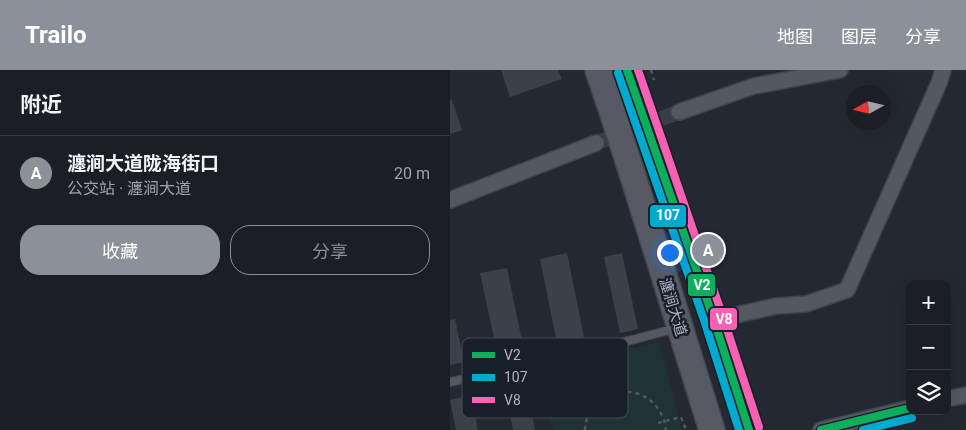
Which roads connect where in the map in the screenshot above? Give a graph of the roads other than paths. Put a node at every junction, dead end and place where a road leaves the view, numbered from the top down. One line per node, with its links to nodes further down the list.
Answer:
1 (598, 70): 9 (main road, 瀍涧大道)
2 (627, 70): 8 (main road)
3 (840, 70): 5 (street)
4 (943, 70): 8 (street)
5 (678, 112)
6 (596, 143): 7 (street)
7 (450, 200)
8 (714, 320): 15 (main road)
9 (679, 328): 10 (lane); 14 (main road, 瀍涧大道)
10 (628, 341)
11 (966, 395): 12 (street)
12 (951, 398)
13 (906, 409): 16 (street)
14 (712, 430)
15 (749, 430)
16 (821, 430)

